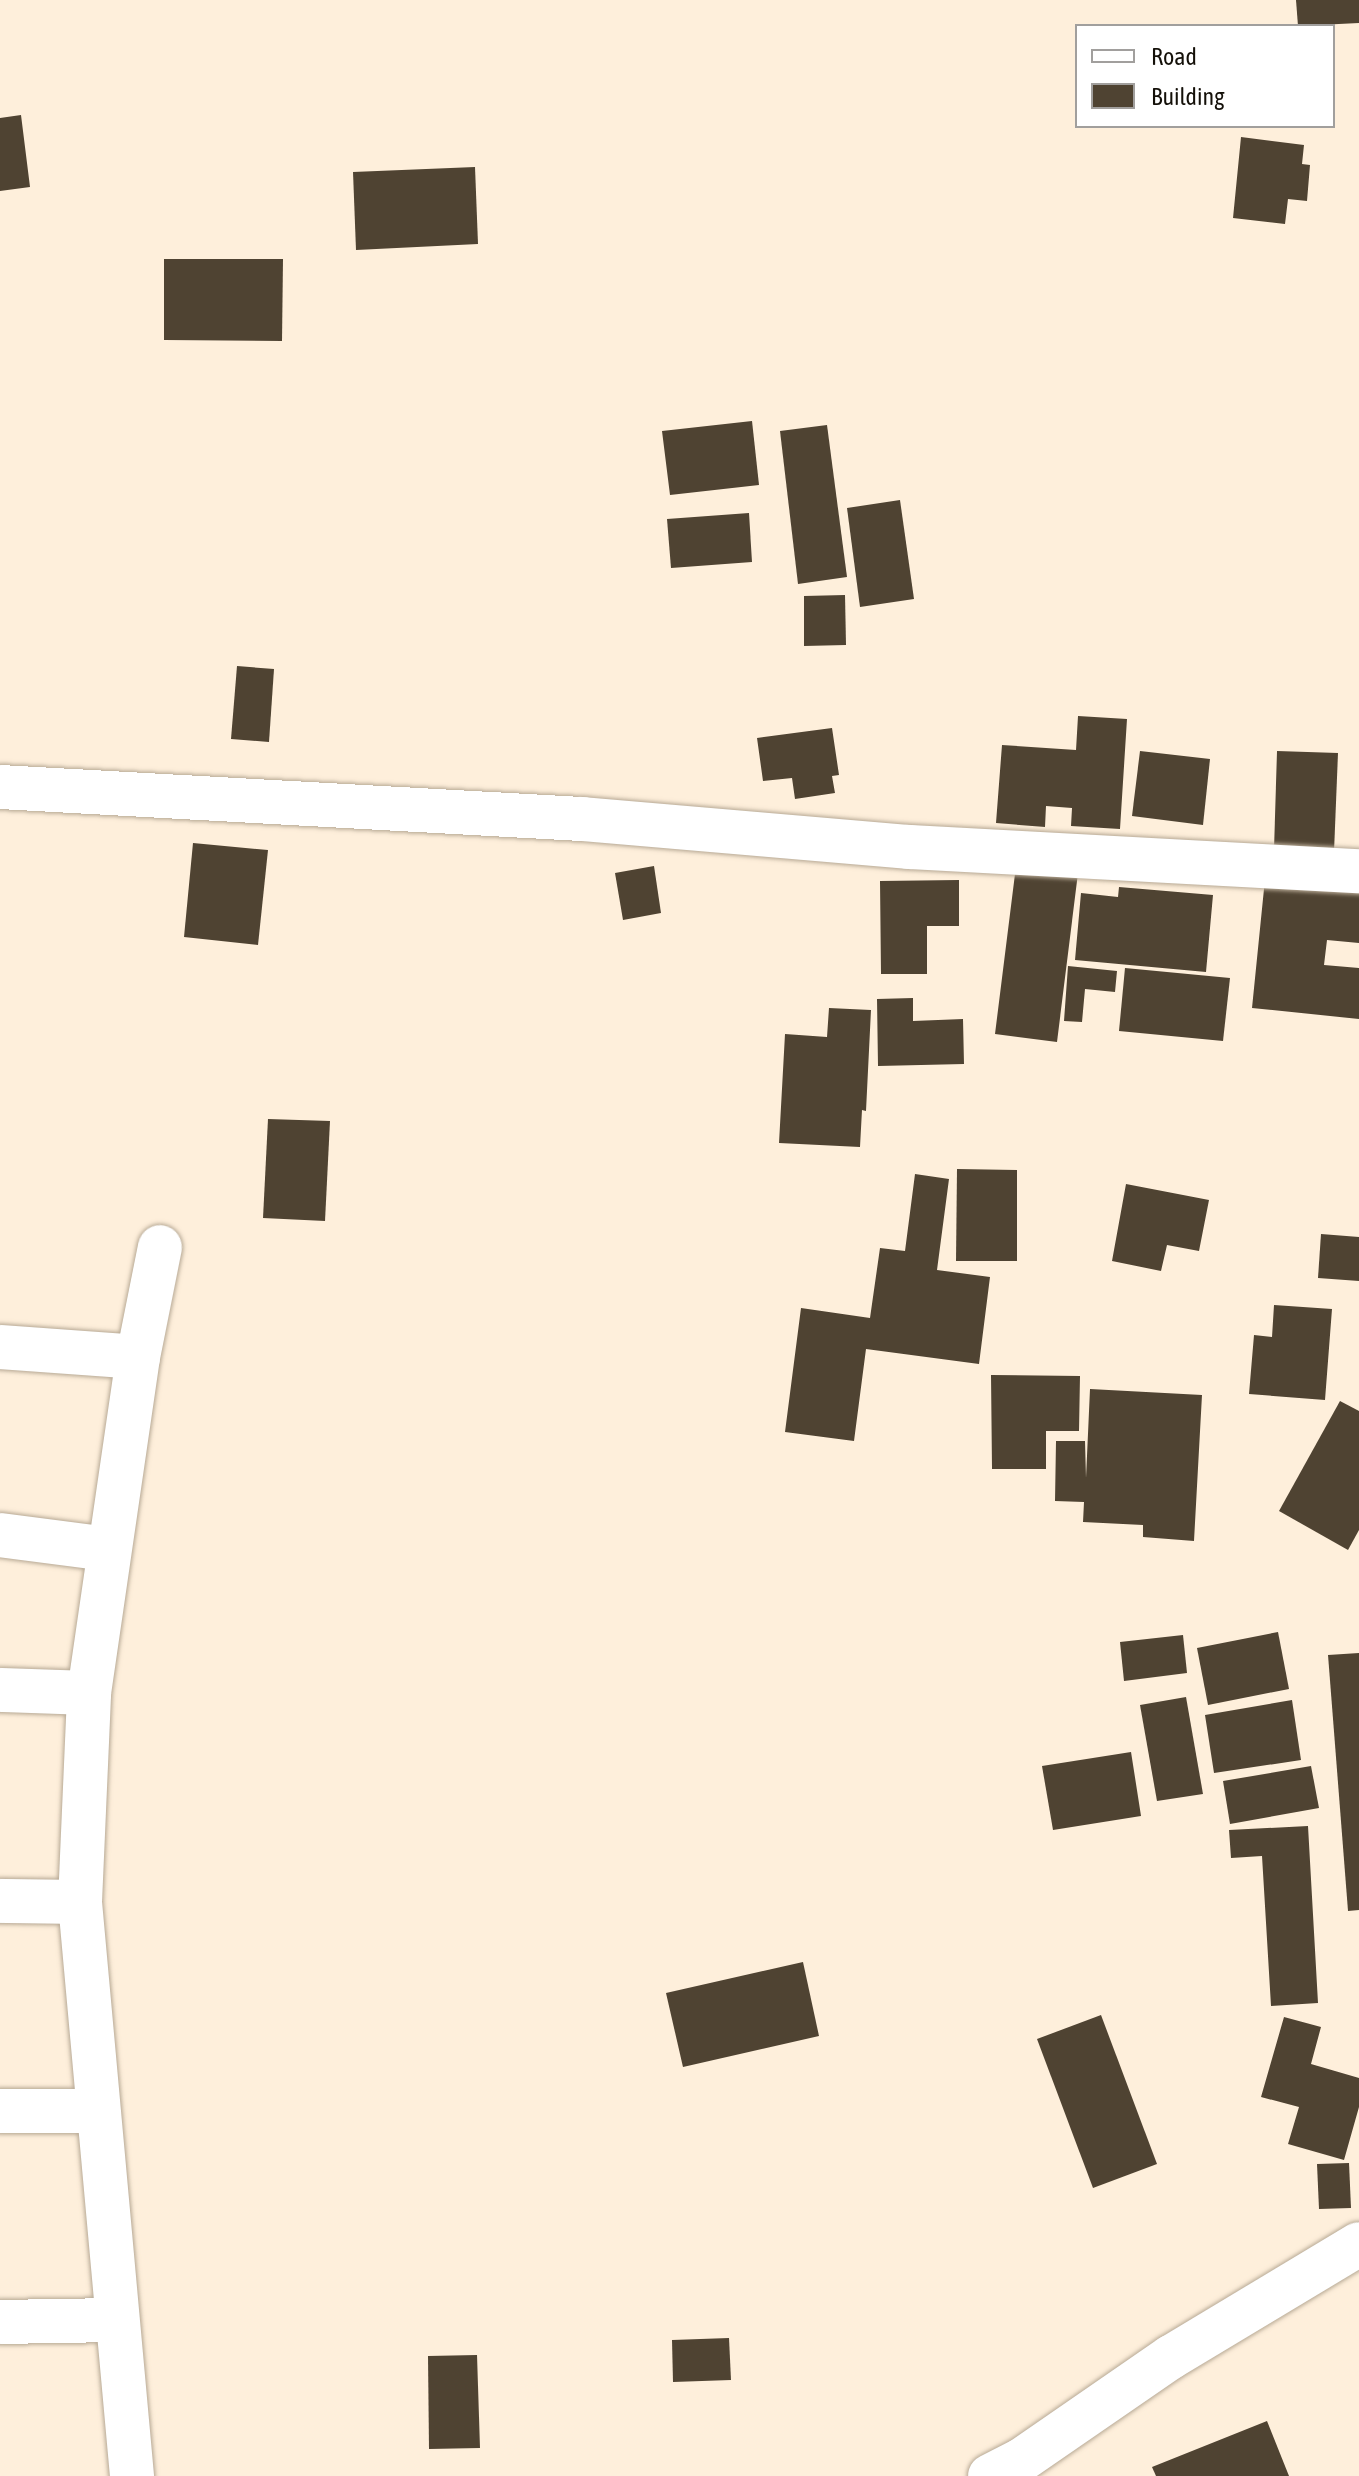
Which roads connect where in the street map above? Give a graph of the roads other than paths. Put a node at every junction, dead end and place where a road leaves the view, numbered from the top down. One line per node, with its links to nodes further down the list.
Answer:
1 (0, 787): 2 (street)
2 (1359, 871)
3 (160, 1247): 5 (street)
4 (0, 1347): 5 (street)
5 (138, 1357): 7 (street)
6 (0, 1535): 7 (street)
7 (108, 1549): 9 (street)
8 (0, 1690): 9 (street)
9 (89, 1693): 11 (street)
10 (0, 1901): 11 (street)
11 (80, 1902): 13 (street)
12 (0, 2111): 13 (street)
13 (97, 2111): 15 (street)
14 (1359, 2244): 18 (street)
15 (117, 2320): 16 (street); 17 (street)
16 (0, 2322)
17 (132, 2476)
18 (990, 2476)

